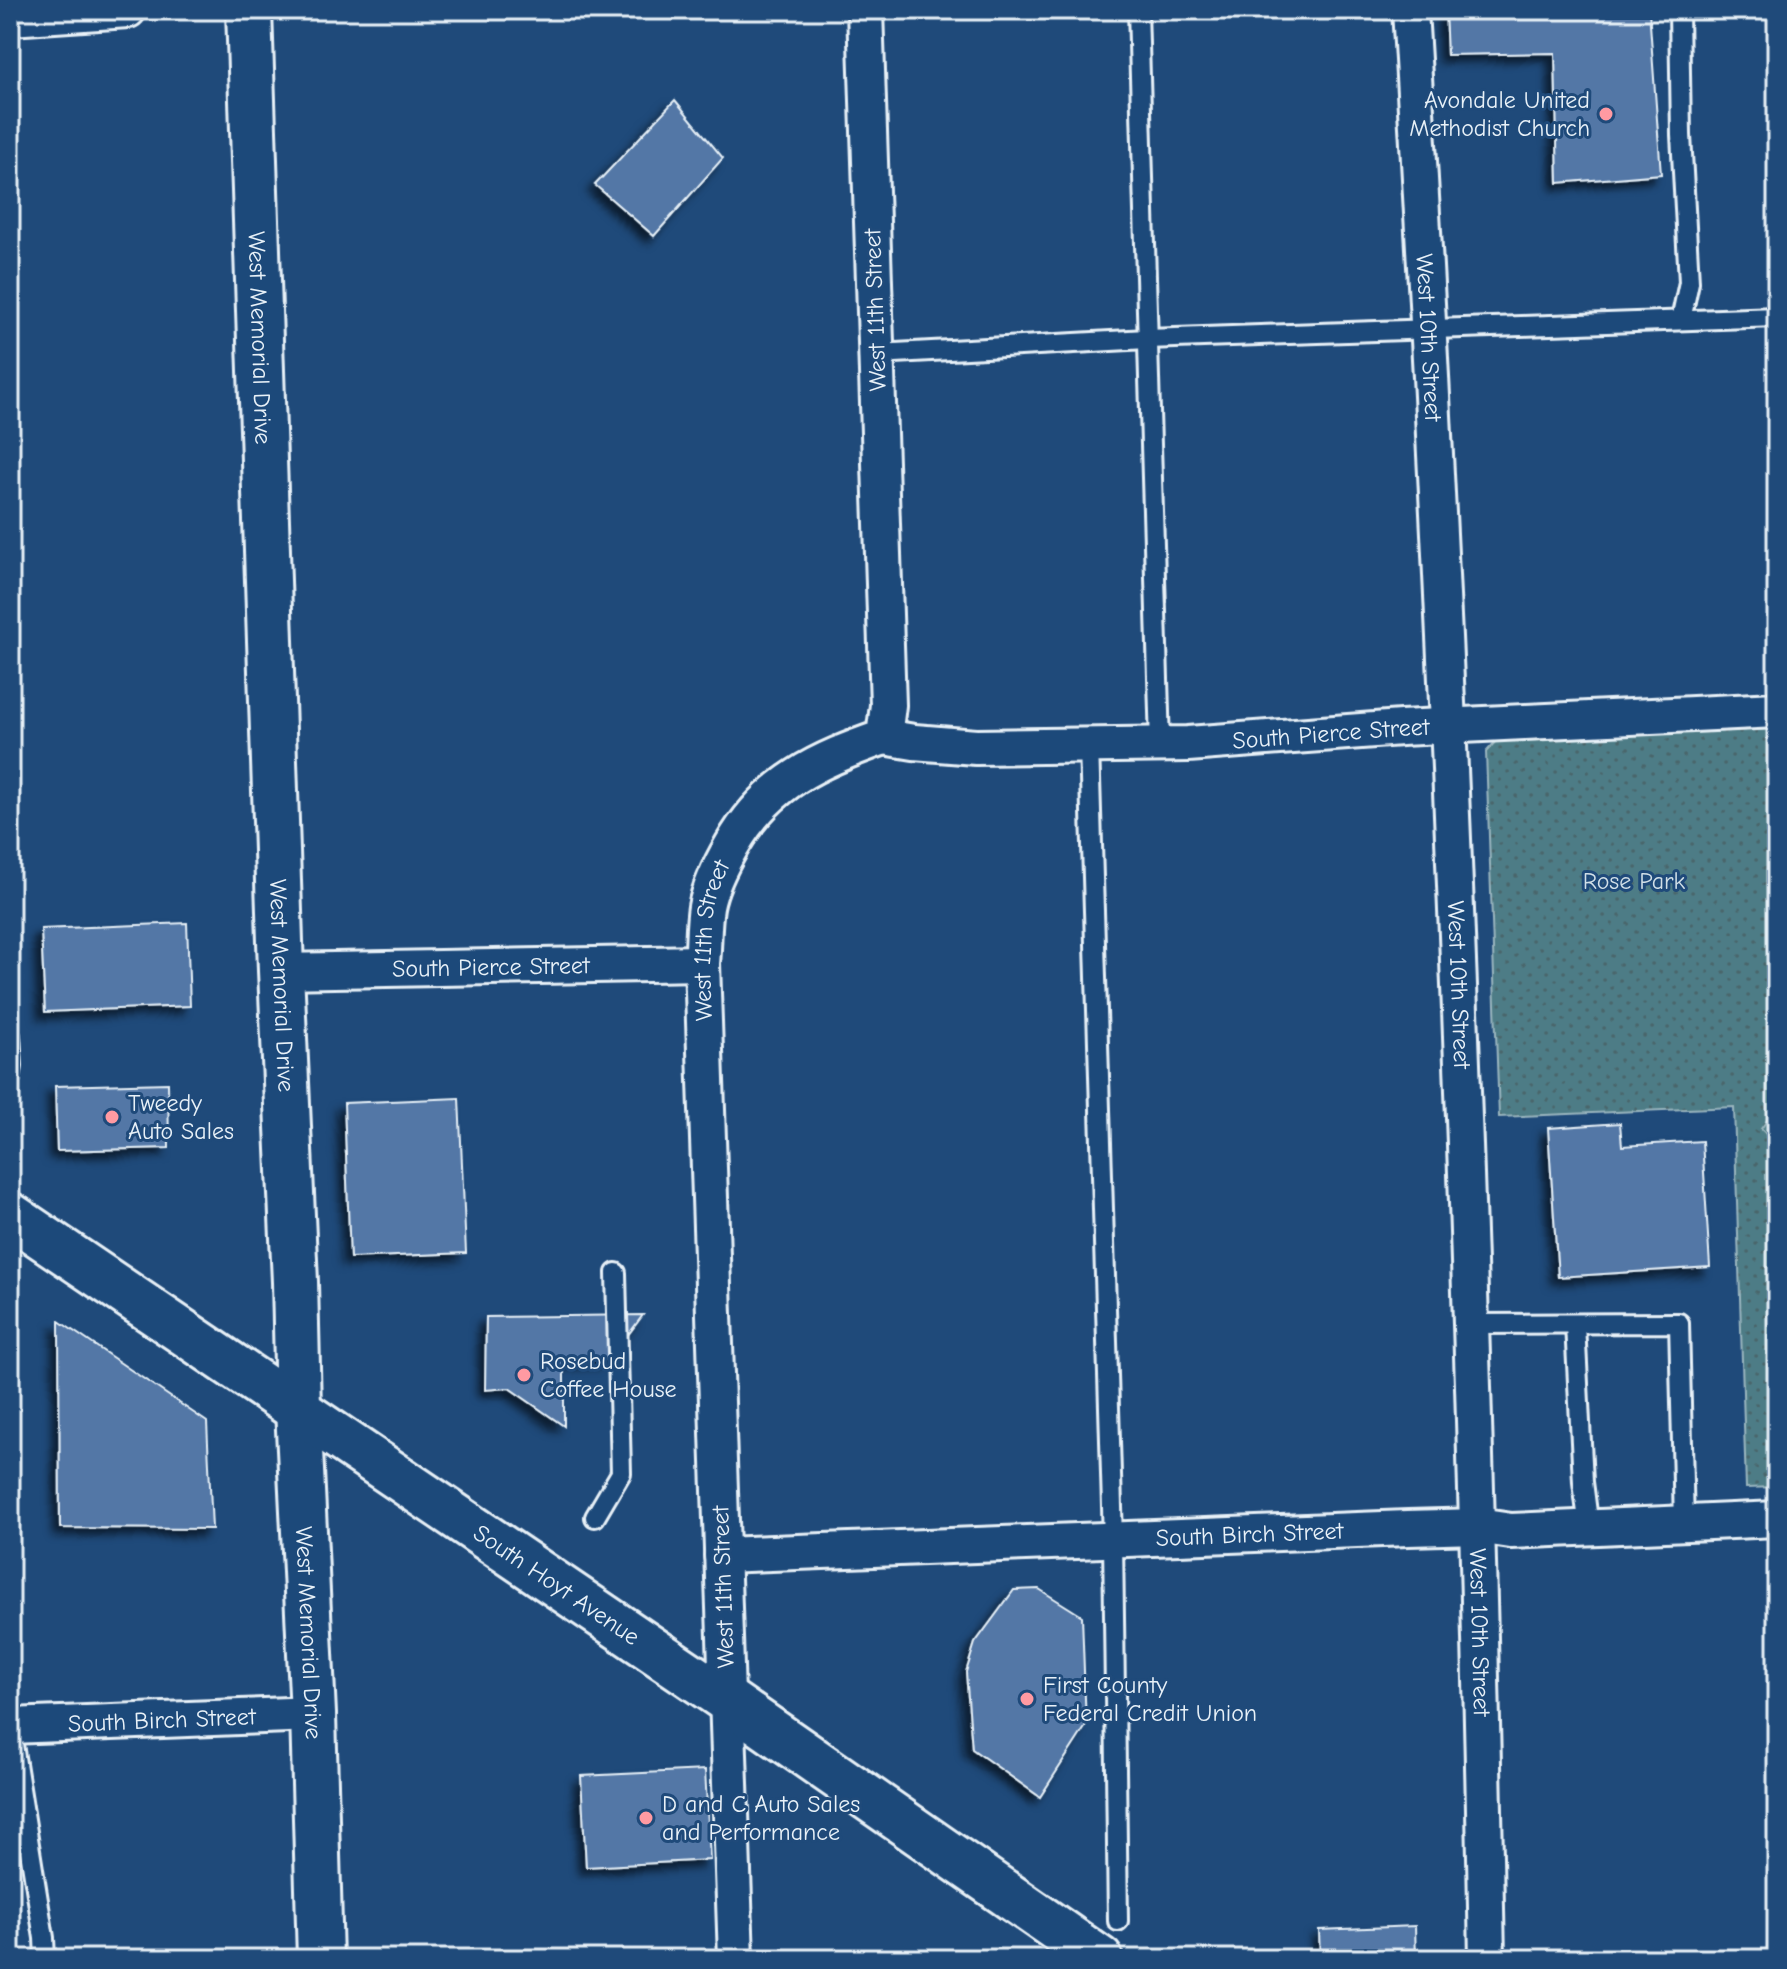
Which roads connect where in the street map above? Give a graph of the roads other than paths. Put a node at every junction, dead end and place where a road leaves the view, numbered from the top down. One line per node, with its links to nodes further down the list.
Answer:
1 (128, 10): 7 (street)
2 (249, 10): 19 (main road, West Memorial Drive)
3 (865, 10): 12 (street, West 11th Street)
4 (1138, 10): 11 (lane)
5 (1410, 10): 10 (street, West 10th Street)
6 (1679, 10): 9 (lane)
7 (10, 18)
8 (1777, 317): 9 (lane)
9 (1681, 320): 10 (lane)
10 (1430, 329): 11 (lane); 14 (street, West 10th Street)
11 (1147, 339): 12 (lane); 17 (lane)
12 (877, 354): 15 (street, West 11th Street)
13 (1777, 710): 14 (street, South Pierce Street)
14 (1450, 726): 17 (street, South Pierce Street); 24 (street, West 10th Street)
15 (884, 737): 16 (street, South Pierce Street); 18 (street, West 11th Street)
16 (1089, 745): 17 (street, South Pierce Street); 32 (lane)
17 (1160, 745)
18 (702, 963): 19 (street, South Pierce Street); 33 (street, West 11th Street)
19 (281, 971): 26 (main road, West Memorial Drive)
20 (10, 1036): 21 (lane)
21 (10, 1078)
22 (10, 1215): 26 (main road, South Hoyt Avenue)
23 (616, 1273): 27 (lane)
24 (1471, 1324): 25 (lane); 30 (street, West 10th Street)
25 (1575, 1324): 29 (lane); 31 (lane)
26 (298, 1409): 34 (main road, South Hoyt Avenue); 35 (main road, West Memorial Drive)
27 (595, 1517)
28 (1777, 1519): 29 (street, South Birch Street)
29 (1684, 1524): 31 (street, South Birch Street)
30 (1478, 1526): 31 (street, South Birch Street); 32 (street, South Birch Street); 41 (street, West 10th Street)
31 (1589, 1528)
32 (1113, 1540): 33 (street, South Birch Street); 37 (lane)
33 (722, 1555): 34 (street, West 11th Street)
34 (727, 1700): 37 (main road, South Hoyt Avenue); 40 (street, West 11th Street)
35 (313, 1714): 36 (street, South Birch Street); 39 (main road, West Memorial Drive)
36 (10, 1726): 38 (lane)
37 (1109, 1940)
38 (45, 1959)
39 (320, 1959)
40 (736, 1959)
41 (1487, 1959)

